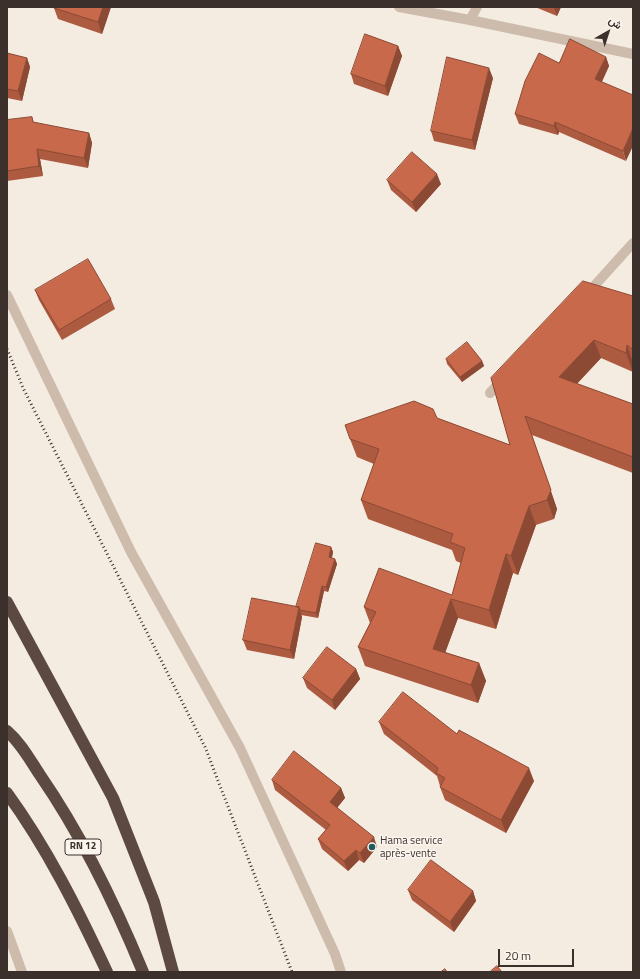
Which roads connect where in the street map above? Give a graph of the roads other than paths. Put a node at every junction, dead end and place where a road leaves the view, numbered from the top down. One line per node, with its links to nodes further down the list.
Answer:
1 (399, 7): 3 (street)
2 (477, 7): 3 (street)
3 (470, 20): 4 (street)
4 (633, 54)
5 (633, 243): 6 (street)
6 (596, 284): 7 (street); 9 (street)
7 (608, 290)
8 (7, 295): 20 (street)
9 (579, 302)
10 (512, 370): 11 (street)
11 (490, 393)
12 (7, 602): 19 (highway)
13 (7, 731): 18 (highway, RN 12)
14 (7, 793): 17 (highway, RN 12)
15 (7, 931): 16 (street)
16 (22, 972)
17 (107, 972)
18 (142, 972)
19 (173, 972)
20 (341, 972)

